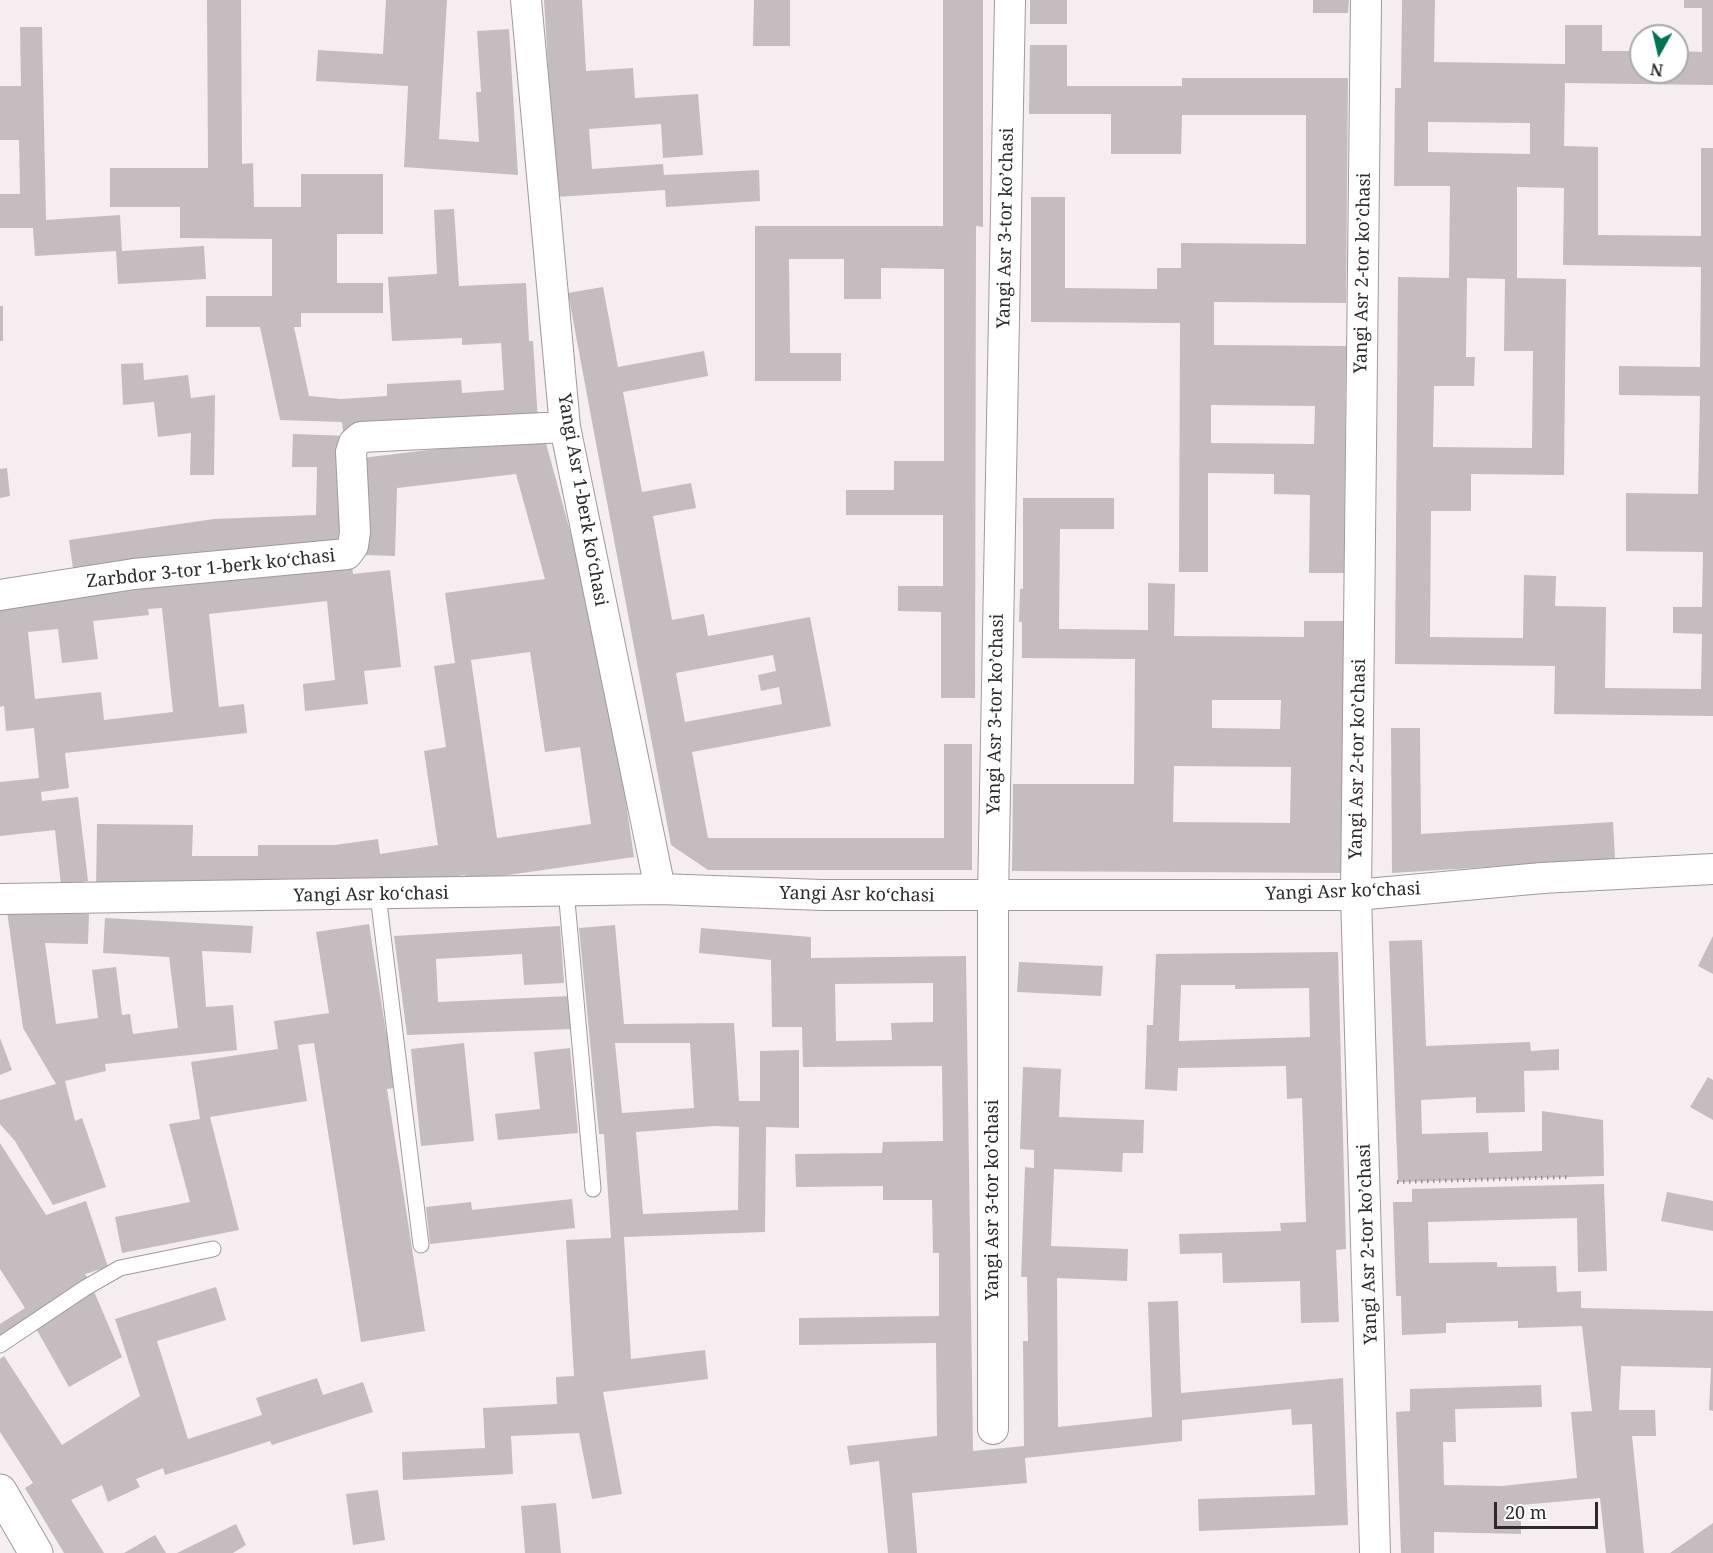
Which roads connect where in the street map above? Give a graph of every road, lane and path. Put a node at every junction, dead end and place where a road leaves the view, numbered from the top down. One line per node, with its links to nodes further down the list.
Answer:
1 (526, 0): 4 (street, Yangi Asr 1-berk koʻchasi)
2 (1010, 0): 11 (street, Yangi Asr 3-tor koʼchasi)
3 (1366, 0): 10 (street, Yangi Asr 2-tor koʼchasi)
4 (565, 427): 5 (street, Zarbdor 3-tor 1-berk koʻchasi); 7 (street, Yangi Asr 1-berk koʻchasi)
5 (0, 595)
6 (1713, 869): 10 (street, Yangi Asr koʻchasi)
7 (660, 889): 8 (street, Yangi Asr koʻchasi); 11 (street, Yangi Asr koʻchasi)
8 (566, 890): 9 (street, Yangi Asr koʻchasi); 15 (lane)
9 (378, 895): 12 (street, Yangi Asr koʻchasi); 16 (lane)
10 (1356, 895): 11 (street, Yangi Asr koʻchasi); 14 (street, Yangi Asr 2-tor koʼchasi)
11 (993, 897): 19 (street, Yangi Asr 3-tor koʼchasi)
12 (0, 899)
13 (1570, 1177): 14 (path)
14 (1366, 1182): 22 (street, Yangi Asr 2-tor koʼchasi)
15 (593, 1189)
16 (421, 1245)
17 (213, 1249): 18 (lane)
18 (0, 1345)
19 (993, 1429)
20 (0, 1491): 21 (street)
21 (36, 1553)
22 (1375, 1553)

